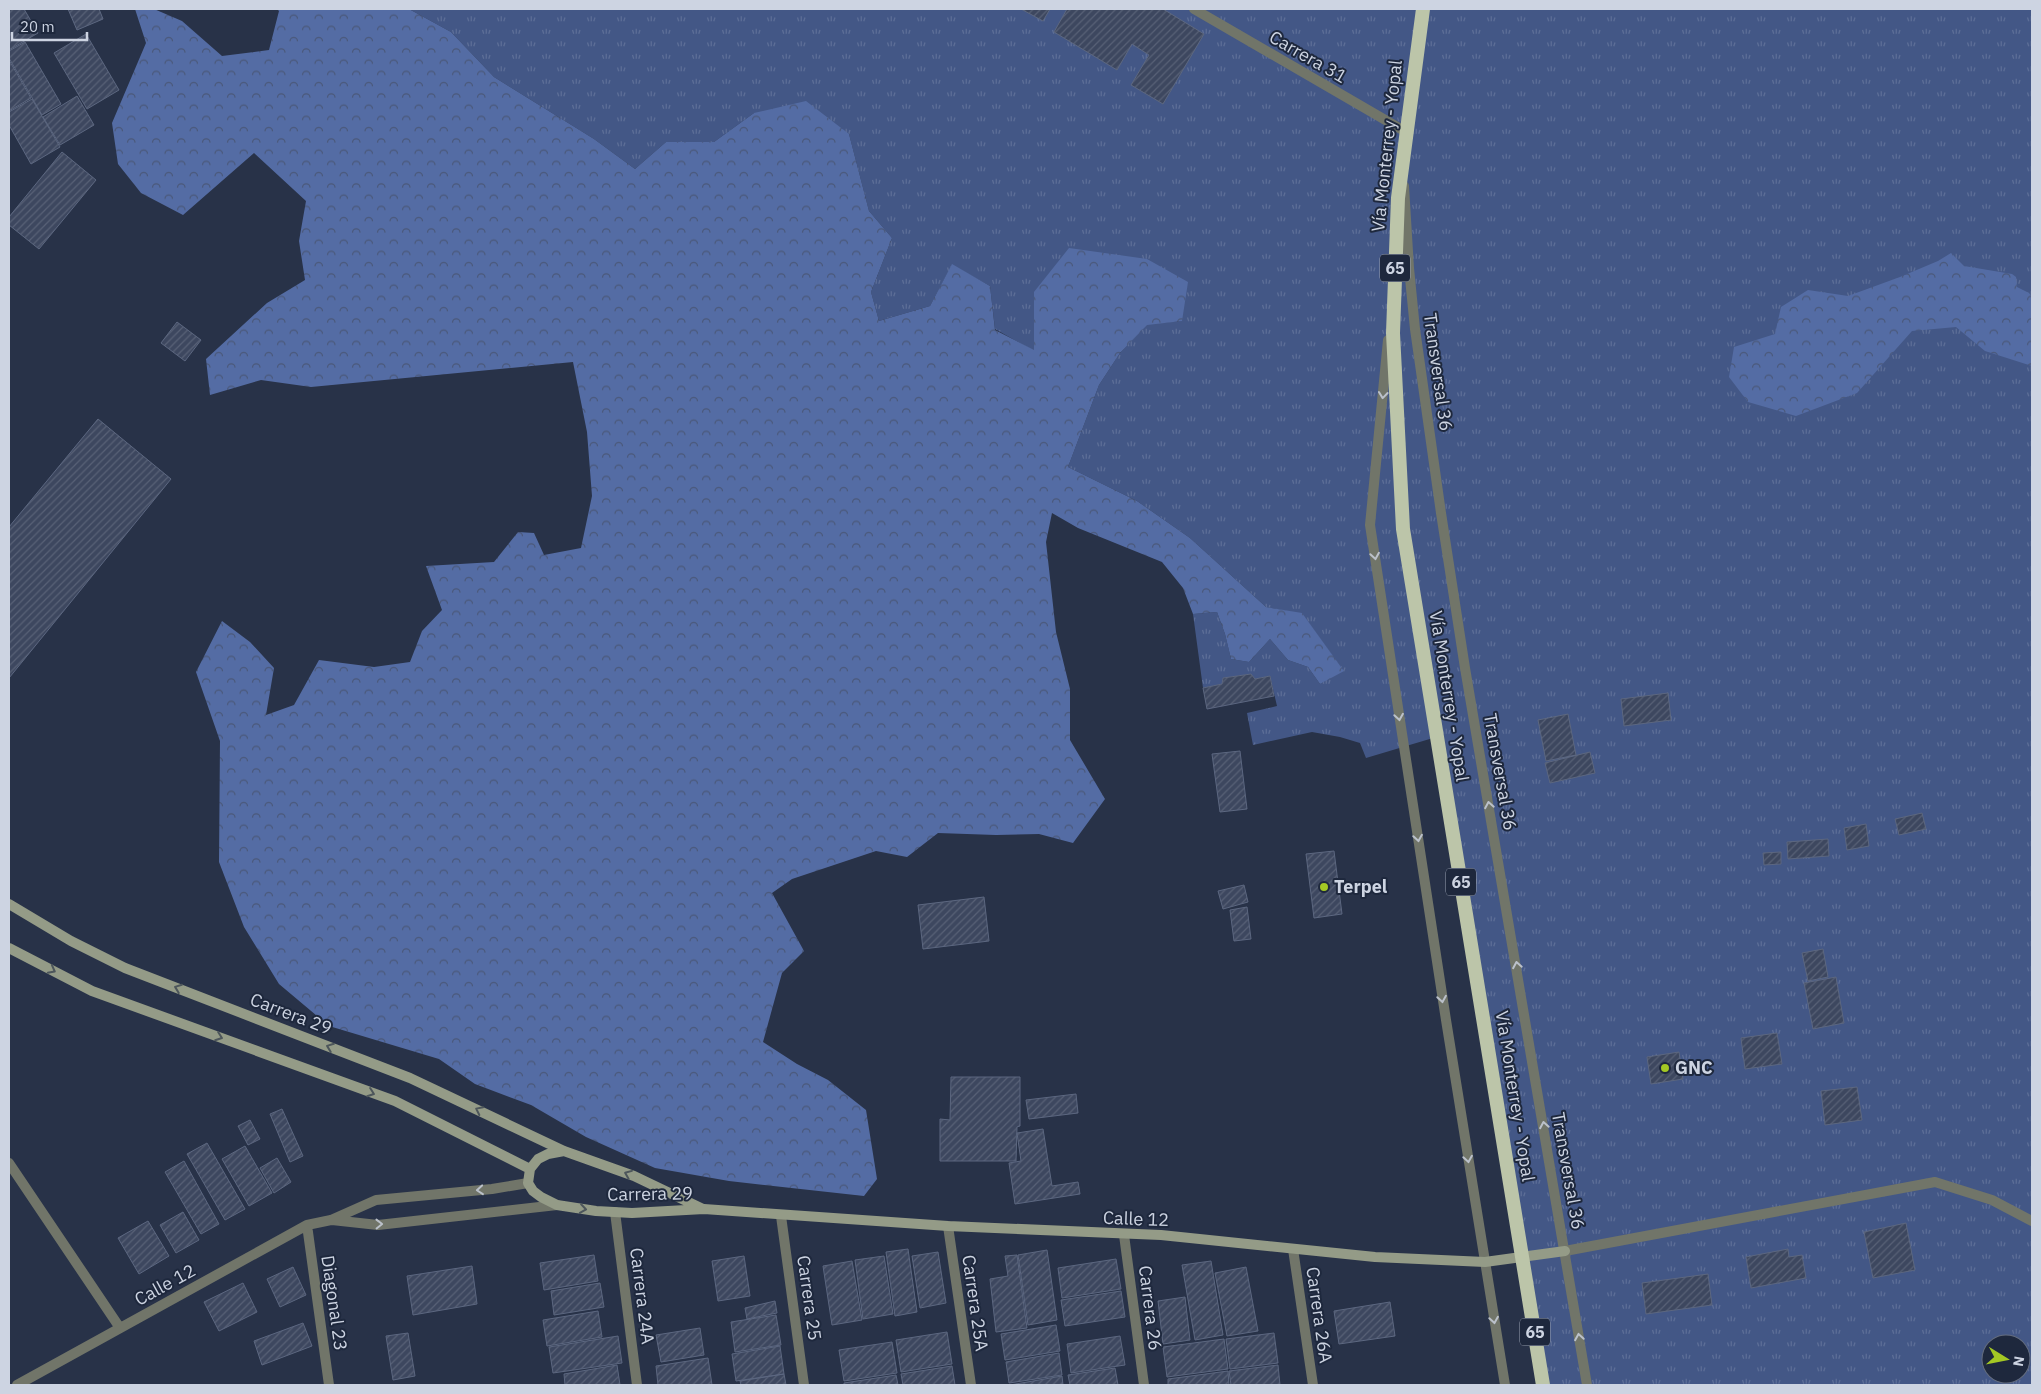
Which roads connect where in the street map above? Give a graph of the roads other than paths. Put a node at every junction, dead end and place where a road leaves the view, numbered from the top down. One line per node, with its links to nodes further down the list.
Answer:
1 (1194, 9): 3 (street, Carrera 31)
2 (1422, 9): 3 (highway, Vía Monterrey - Yopal / 65)
3 (1406, 132): 4 (highway, Vía Monterrey - Yopal / 65)
4 (1402, 162): 5 (highway, Vía Monterrey - Yopal / 65); 22 (street, Transversal 36 / 65, one-way to 4)
5 (1395, 276): 23 (street, 65, one-way to 23); 33 (highway, Vía Monterrey - Yopal / 65)
6 (9, 904): 8 (main road, Carrera 29, one-way to 6)
7 (9, 948): 10 (main road, one-way to 10)
8 (564, 1151): 10 (main road); 13 (main road, Carrera 29, one-way to 8)
9 (9, 1163): 24 (street)
10 (530, 1169): 11 (main road)
11 (528, 1183): 12 (main road, Carrera 29); 16 (street, Calle 12, one-way to 16)
12 (557, 1205): 14 (main road, Carrera 29, one-way to 14); 16 (street, Calle 12, one-way to 12)
13 (704, 1210): 14 (main road, Carrera 29); 15 (main road, Calle 12)
14 (615, 1212): 27 (street, Carrera 24A)
15 (781, 1216): 19 (main road, Calle 12); 28 (street, Carrera 25)
16 (331, 1220): 18 (street, Calle 12)
17 (2032, 1221): 22 (street)
18 (307, 1225): 24 (street, Calle 12); 26 (street, Diagonal 23)
19 (948, 1226): 20 (main road, Calle 12); 29 (street, Carrera 25A)
20 (1124, 1235): 21 (main road, Calle 12); 30 (street, Carrera 26)
21 (1293, 1249): 23 (main road, Calle 12); 31 (street, Carrera 26A)
22 (1565, 1251): 23 (main road, Calle 12); 34 (street, Transversal 36 / 65, one-way to 22)
23 (1485, 1262): 32 (street, 65, one-way to 32)
24 (120, 1328): 25 (street, Calle 12)
25 (17, 1385)
26 (329, 1385)
27 (637, 1385)
28 (804, 1385)
29 (971, 1385)
30 (1144, 1385)
31 (1313, 1385)
32 (1505, 1385)
33 (1543, 1385)
34 (1587, 1385)

